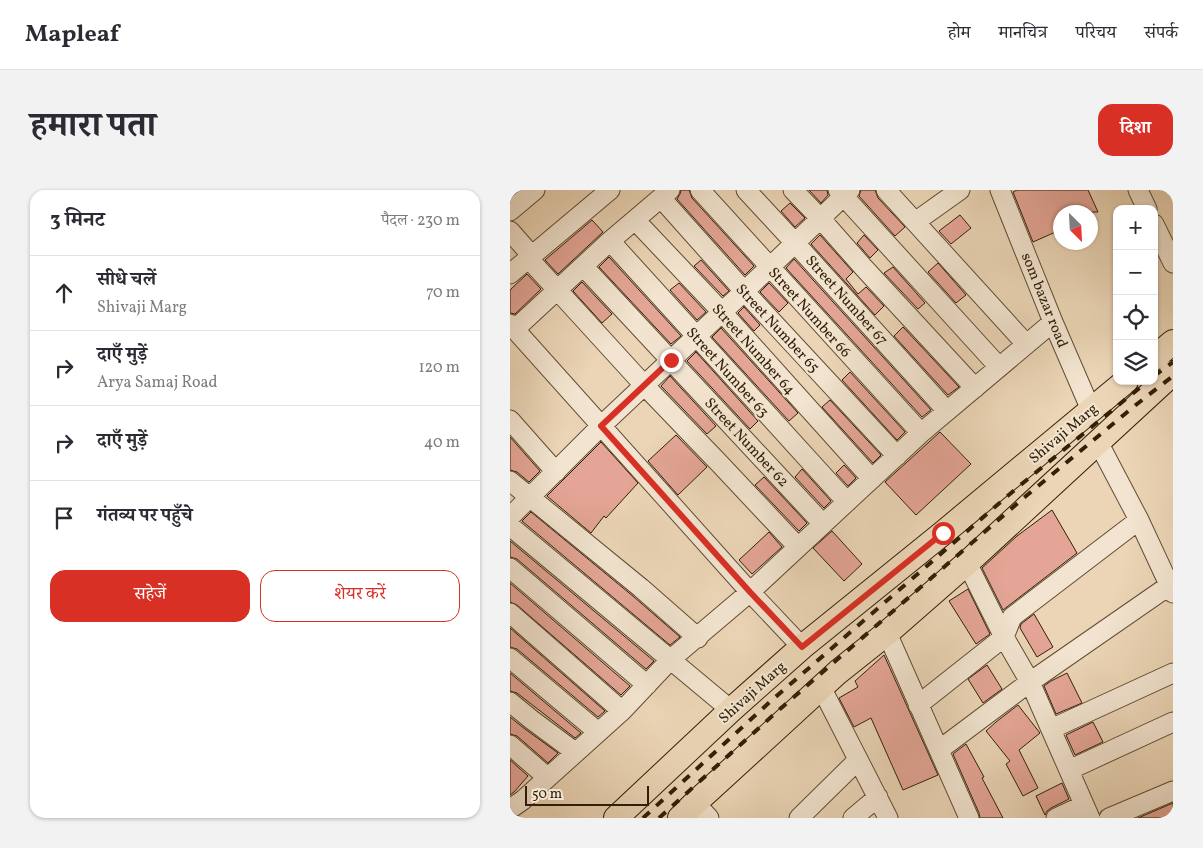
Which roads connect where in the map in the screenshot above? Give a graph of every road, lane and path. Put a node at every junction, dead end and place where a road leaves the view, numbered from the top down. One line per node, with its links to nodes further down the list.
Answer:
1 (534, 190): 13 (street)
2 (610, 190): 21 (street)
3 (700, 190): 24 (street, Street Number 66)
4 (746, 190): 20 (street, Street Number 67)
5 (793, 190): 14 (street)
6 (886, 190): 16 (street)
7 (960, 190): 16 (street)
8 (1000, 190): 29 (street, som bazar road)
9 (1138, 190): 12 (street)
10 (844, 192): 14 (street); 36 (street)
11 (666, 194): 15 (street); 27 (street, Street Number 65)
12 (1145, 205)
13 (510, 211)
14 (820, 218): 20 (street); 40 (street)
15 (635, 220): 19 (street); 28 (street, Street Number 64)
16 (915, 222): 33 (street)
17 (510, 231): 21 (street)
18 (1158, 232): 22 (street)
19 (610, 241): 23 (street); 31 (street, Street Number 63)
20 (795, 242): 24 (street); 42 (street, Street Number 67)
21 (530, 257): 25 (street); 26 (street)
22 (1173, 263)
23 (583, 266): 26 (street); 35 (street, Street Number 62)
24 (770, 268): 27 (street); 45 (street, Street Number 66)
25 (510, 274)
26 (558, 290): 30 (street); 38 (street)
27 (744, 291): 28 (street); 47 (street, Street Number 65)
28 (722, 312): 31 (street); 49 (street, Street Number 64)
29 (1053, 322): 33 (street); 41 (street, som bazar road)
30 (512, 326): 44 (street)
31 (696, 336): 35 (street); 52 (street, Street Number 63)
32 (1173, 342): 34 (main road)
33 (1026, 344): 36 (street)
34 (1158, 355)
35 (671, 360): 38 (street); 55 (street, Street Number 62)
36 (999, 367): 40 (street)
37 (1173, 373): 46 (main road, Shivaji Marg)
38 (644, 385): 44 (street); 57 (street)
39 (1121, 385): 41 (main road, Shivaji Marg)
40 (975, 388): 42 (street)
41 (1091, 410): 66 (main road, Shivaji Marg)
42 (947, 411): 45 (street)
43 (510, 420): 48 (street)
44 (601, 426): 48 (street); 61 (street)
45 (921, 433): 47 (street)
46 (1098, 442): 54 (street); 58 (main road, Shivaji Marg)
47 (897, 456): 49 (street)
48 (556, 472): 51 (street)
49 (872, 479): 52 (street)
50 (510, 481): 51 (street)
51 (530, 497): 53 (street); 65 (street)
52 (847, 502): 55 (street)
53 (510, 518)
54 (1138, 520): 60 (street); 64 (street)
55 (823, 524): 57 (street)
56 (510, 526): 68 (street)
57 (798, 547): 61 (street)
58 (967, 563): 63 (main road, Shivaji Marg); 64 (street)
59 (510, 568): 71 (street)
60 (1171, 589): 70 (street)
61 (750, 592): 65 (street); 66 (street)
62 (510, 613): 76 (street)
63 (887, 633): 72 (main road, Shivaji Marg); 74 (street)
64 (1004, 636): 70 (street); 74 (street)
65 (698, 638): 68 (street)
66 (802, 647): 75 (main road, Shivaji Marg)
67 (510, 658): 79 (street)
68 (671, 659): 71 (street); 75 (street)
69 (1173, 673): 78 (street)
70 (1030, 682): 78 (street); 81 (street)
71 (647, 686): 76 (street)
72 (821, 688): 83 (street); 90 (main road, Shivaji Marg)
73 (510, 702): 82 (street)
74 (918, 705): 81 (street)
75 (731, 710): 91 (main road, Shivaji Marg)
76 (622, 711): 79 (street)
77 (1173, 722): 84 (street)
78 (1051, 730): 84 (street)
79 (598, 732): 82 (street)
80 (510, 745): 85 (street)
81 (939, 750): 95 (street)
82 (575, 752): 85 (street)
83 (858, 760): 87 (street); 92 (street)
84 (1069, 770): 89 (street)
85 (546, 777): 88 (street)
86 (1173, 790): 97 (street)
87 (878, 797): 93 (street); 94 (street)
88 (514, 799)
89 (1087, 812): 96 (street)
90 (695, 813)
91 (616, 818)
92 (799, 818)
93 (853, 818)
94 (888, 818)
95 (970, 818)
96 (1056, 818)
97 (1109, 818)

